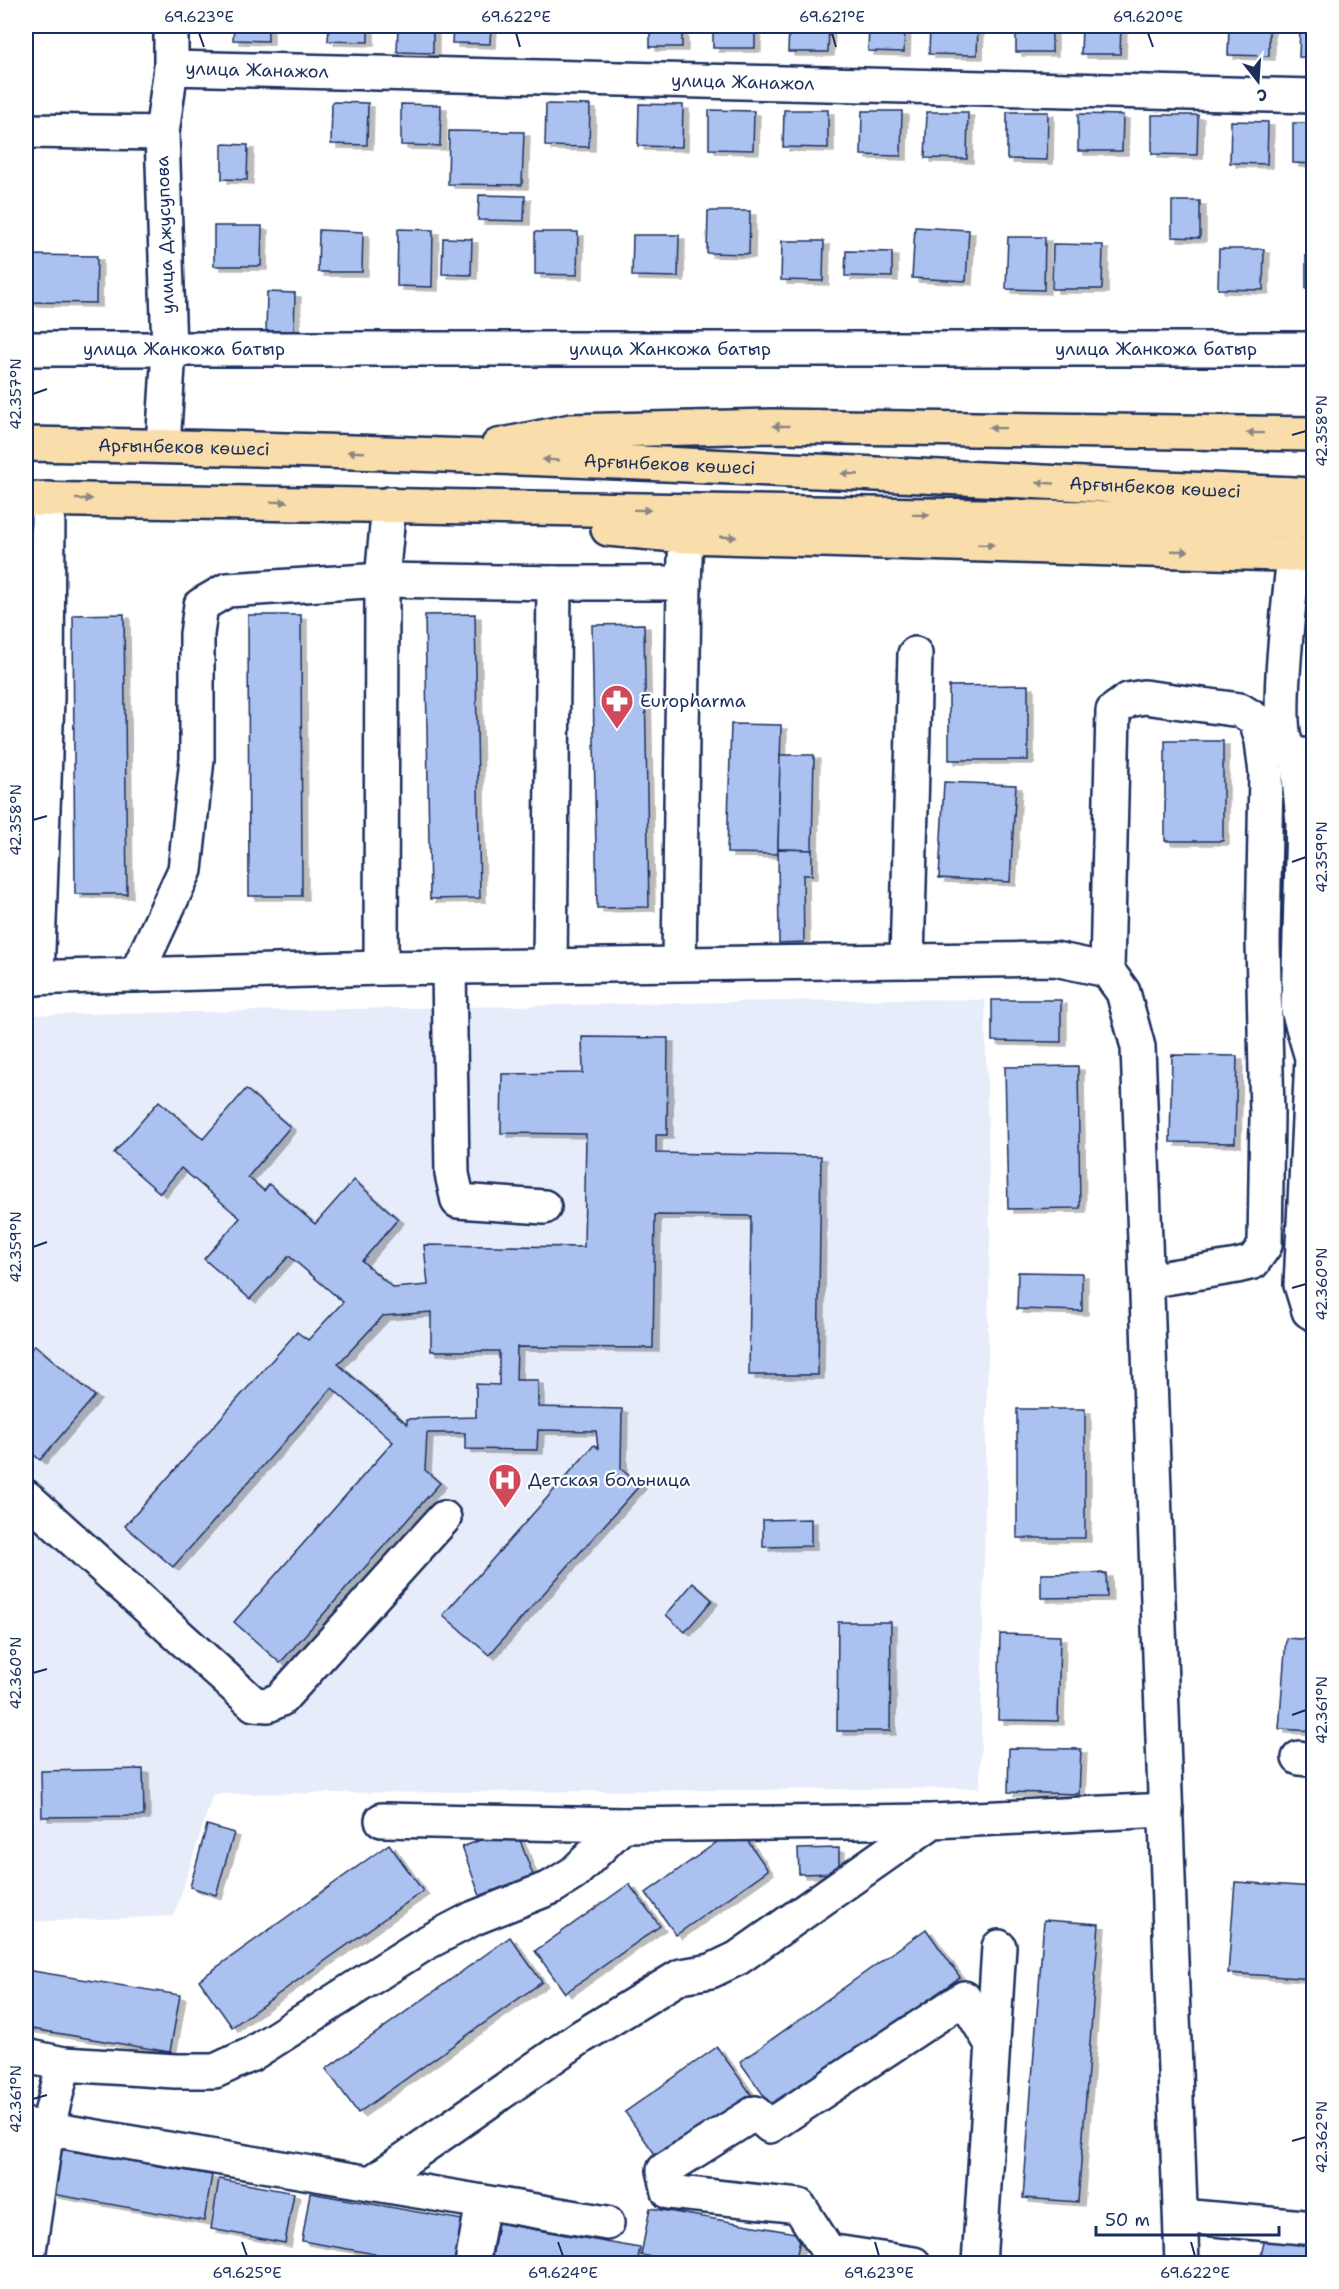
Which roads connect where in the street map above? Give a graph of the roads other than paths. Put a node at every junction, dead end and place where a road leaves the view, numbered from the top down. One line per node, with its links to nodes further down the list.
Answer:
1 (171, 26): 2 (street, улица Джусупова)
2 (171, 68): 3 (street, улица Жанажол); 5 (street, улица Джусупова)
3 (1314, 96)
4 (26, 131): 5 (street)
5 (162, 133): 8 (street, улица Джусупова)
6 (26, 349): 8 (street, улица Жанкожа батыр)
7 (1314, 349): 8 (street, улица Жанкожа батыр)
8 (169, 350): 11 (street, улица Джусупова)
9 (1314, 434): 12 (main road, one-way to 12)
10 (26, 444): 11 (main road, Арғынбеков көшесі)
11 (163, 446): 12 (main road, Арғынбеков көшесі, one-way to 11)
12 (452, 456): 13 (main road, Арғынбеков көшесі, one-way to 12)
13 (1314, 495)
14 (37, 499): 15 (main road, Арғынбеков көшесі, one-way to 15); 32 (street)
15 (389, 504): 16 (main road, Арғынбеков көшесі); 20 (street)
16 (461, 506): 17 (main road, Арғынбеков көшесі, one-way to 17); 18 (main road)
17 (1314, 522)
18 (686, 536): 19 (main road, one-way to 19); 22 (street)
19 (1304, 555): 24 (street)
20 (382, 580): 21 (street); 29 (street); 31 (street)
21 (554, 583): 22 (street); 27 (street)
22 (684, 583): 26 (street)
23 (915, 654): 25 (street)
24 (1305, 755): 35 (street)
25 (907, 961): 26 (street); 30 (street)
26 (679, 963): 27 (street)
27 (550, 965): 28 (street)
28 (449, 967): 29 (street); 33 (street)
29 (381, 968): 31 (street)
30 (1107, 970): 34 (street); 34 (street)
31 (136, 975): 32 (street)
32 (31, 978)
33 (544, 1207)
34 (1147, 1281): 38 (street)
35 (1314, 1314)
36 (26, 1497): 37 (street)
37 (444, 1518)
38 (1166, 1810): 40 (street); 49 (street)
39 (382, 1820): 41 (street)
40 (933, 1821): 41 (street); 47 (street)
41 (623, 1825): 45 (street)
42 (999, 1947): 43 (street)
43 (993, 2046): 54 (street); 55 (street)
44 (26, 2056): 45 (street)
45 (64, 2064): 46 (street)
46 (36, 2127): 47 (street); 52 (street)
47 (371, 2183): 48 (street)
48 (483, 2202): 50 (street); 53 (street)
49 (1181, 2216): 51 (street); 56 (street)
50 (607, 2223)
51 (1314, 2228)
52 (27, 2264)
53 (472, 2264)
54 (914, 2264)
55 (979, 2264)
56 (1182, 2264)

